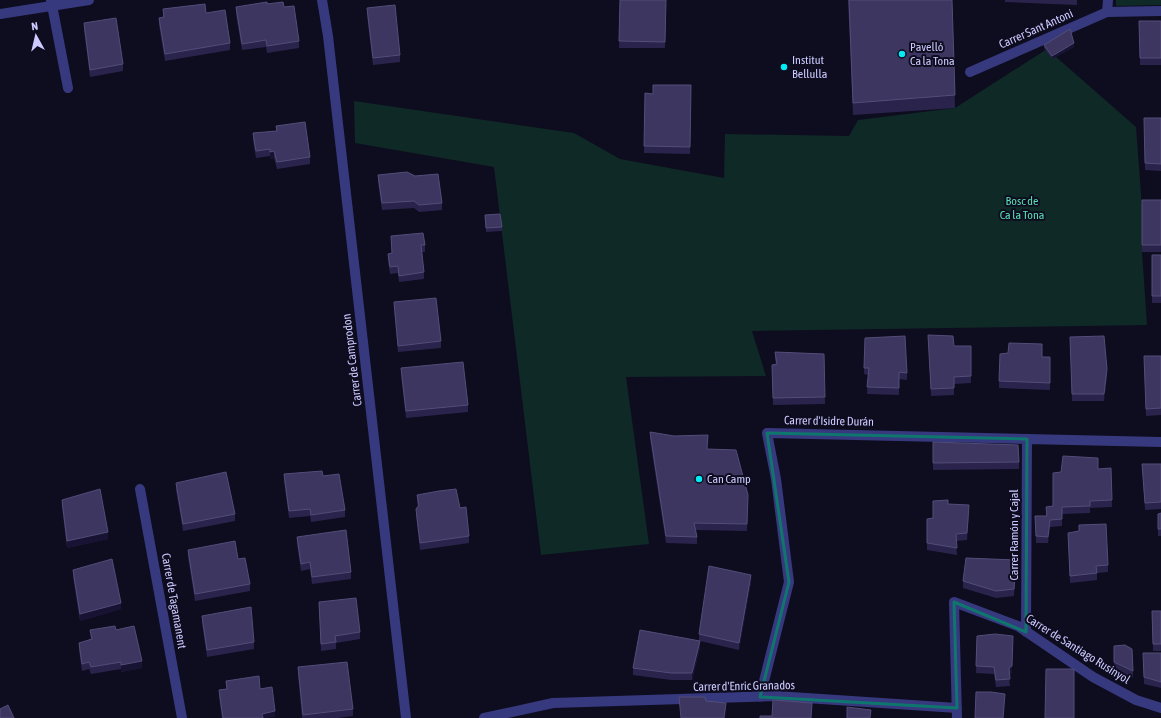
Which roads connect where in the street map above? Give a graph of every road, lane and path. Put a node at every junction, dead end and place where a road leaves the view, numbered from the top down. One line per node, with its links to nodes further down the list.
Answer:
1 (89, 0): 4 (street)
2 (322, 0): 18 (street, Carrer de Camprodon)
3 (1108, 0): 6 (street)
4 (51, 3): 7 (street); 9 (street)
5 (1161, 11): 6 (street, Carrer Sant Antoni)
6 (1107, 12): 8 (street, Carrer Sant Antoni)
7 (0, 14)
8 (970, 72)
9 (68, 88)
10 (1027, 439): 11 (street, Carrer d'Isidre Durán); 13 (street, Carrer Ramón y Cajal); 14 (street, Carrer d'Isidre Durán)
11 (1161, 442)
12 (140, 489): 17 (street, Carrer de Tagamanent)
13 (1026, 632): 15 (street, Carrer de Santiago Rusinyol); 16 (street, Carrer de Santiago Rusinyol)
14 (760, 697): 16 (street, Carrer d'Enric Granados); 19 (street, Carrer d'Enric Granados)
15 (1161, 708)
16 (957, 713)
17 (182, 718)
18 (406, 718)
19 (484, 718)

